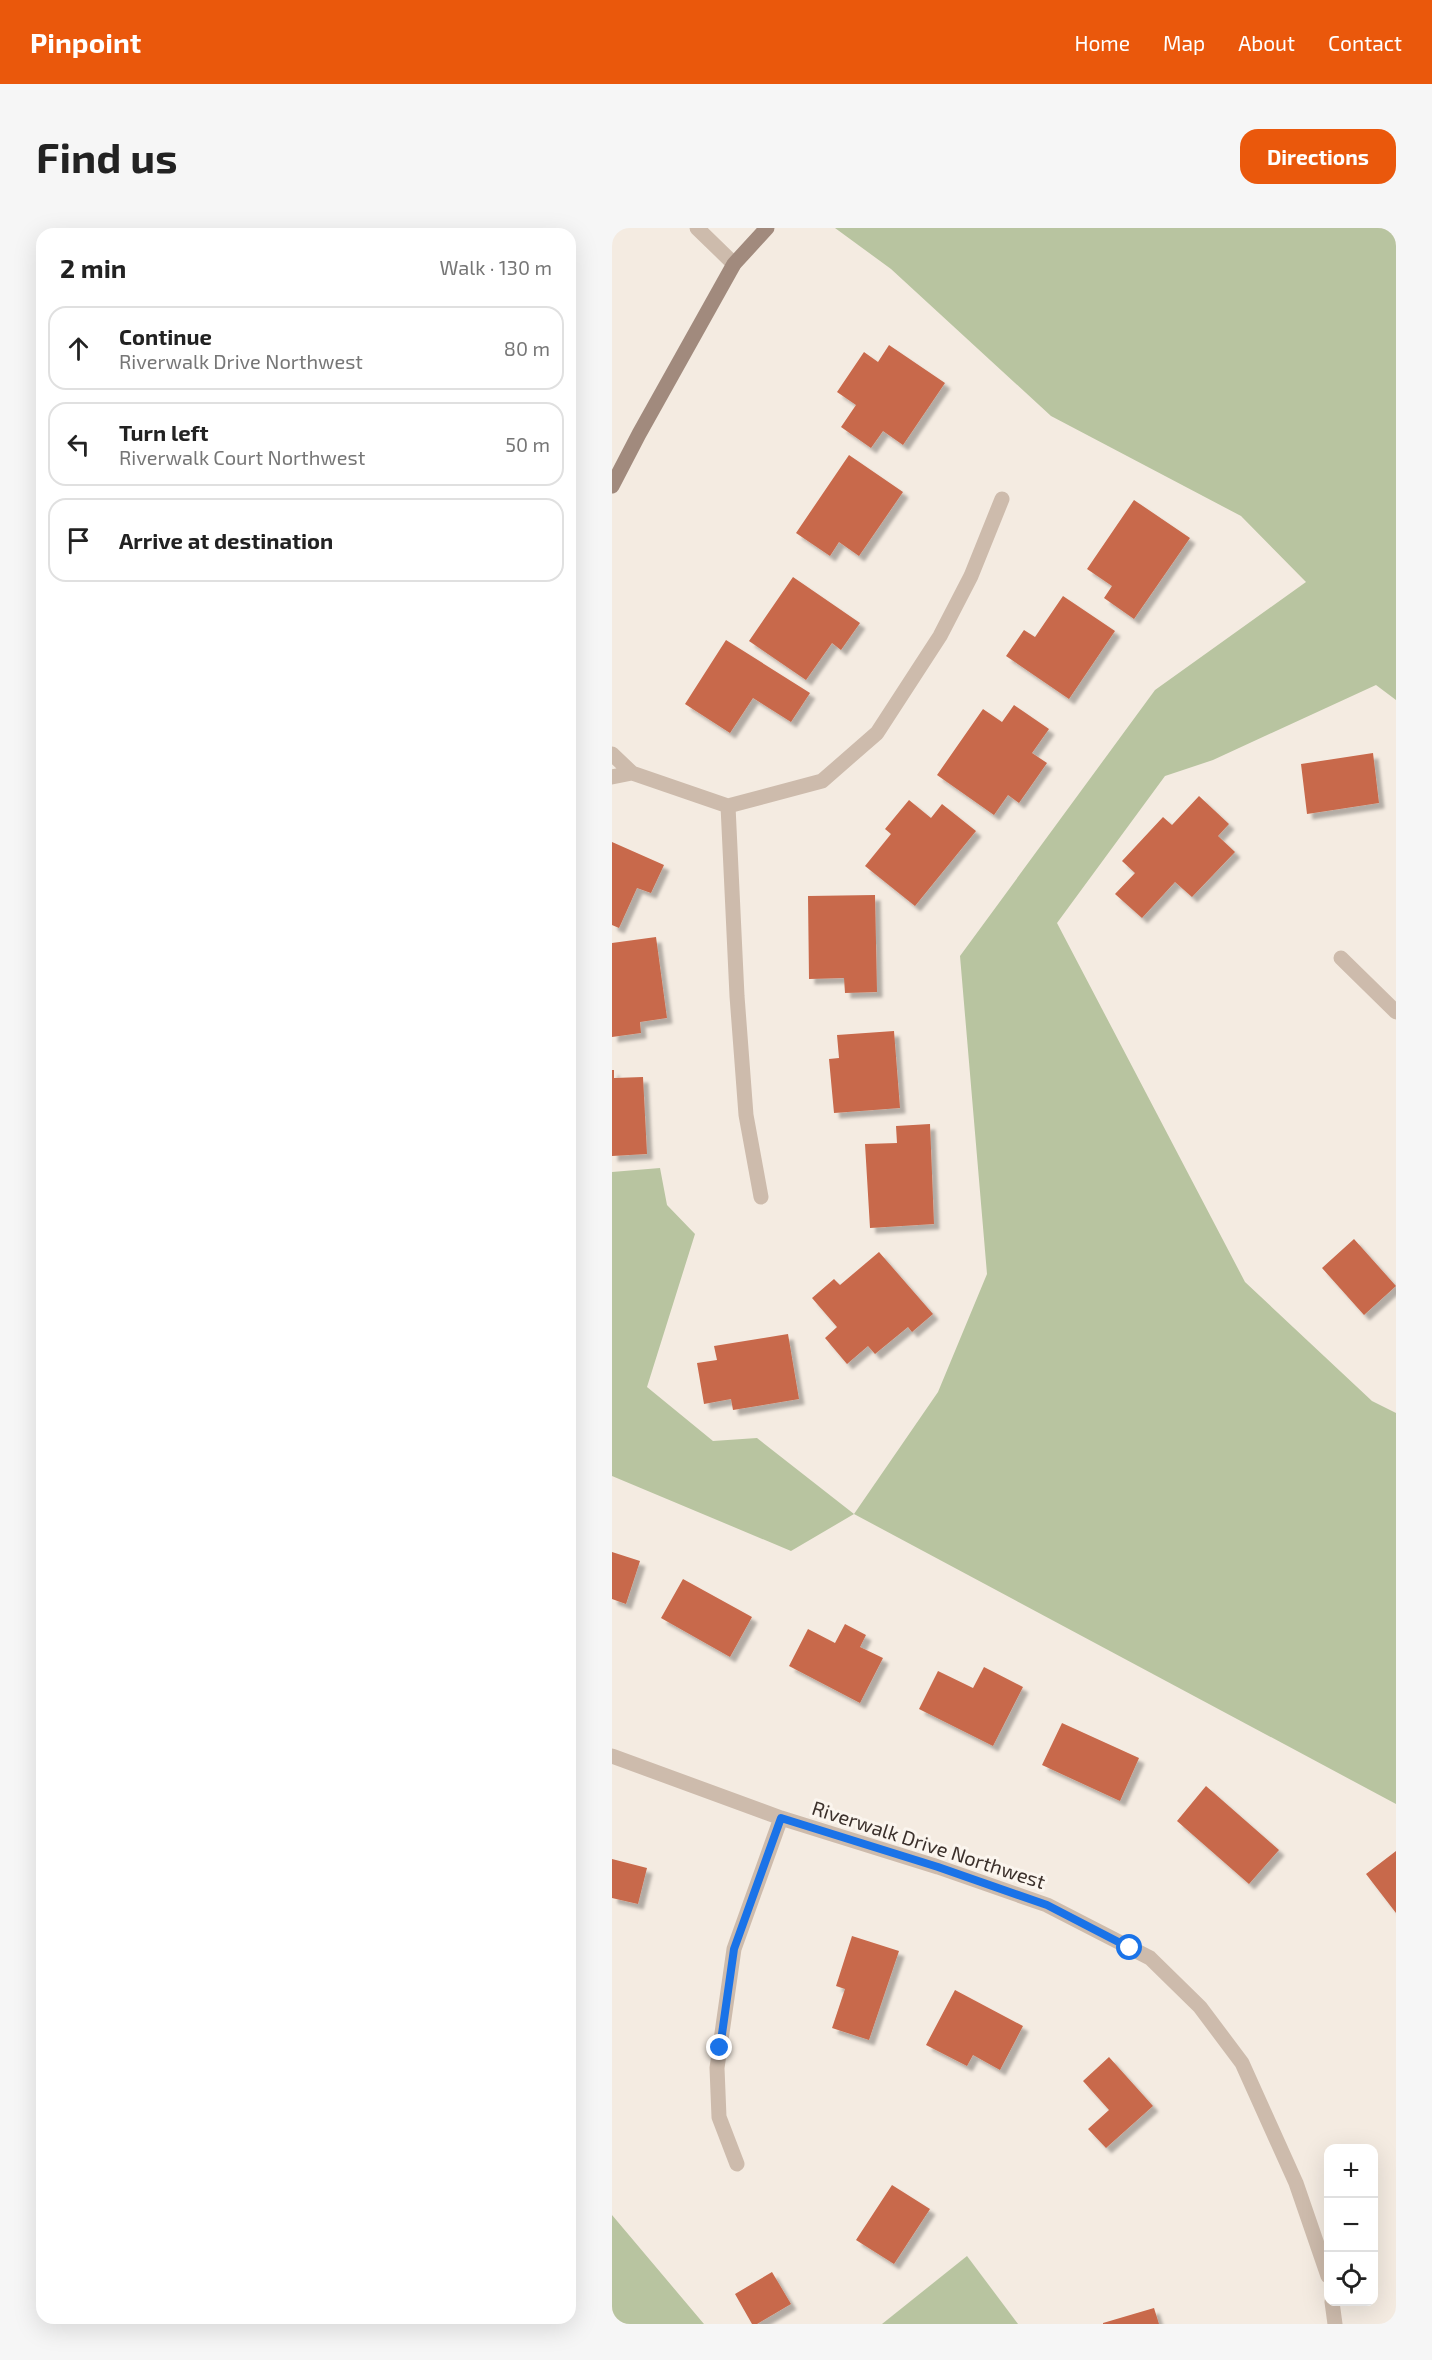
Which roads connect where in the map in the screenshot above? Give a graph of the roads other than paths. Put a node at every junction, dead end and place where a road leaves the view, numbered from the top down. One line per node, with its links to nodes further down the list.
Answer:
1 (697, 228): 3 (street)
2 (767, 228): 3 (street)
3 (734, 264): 4 (street)
4 (612, 486)
5 (1002, 499): 9 (street)
6 (612, 754): 7 (street)
7 (632, 773): 8 (street); 9 (street)
8 (612, 777)
9 (728, 806): 12 (street)
10 (1341, 958): 11 (street)
11 (1396, 1012)
12 (761, 1197)
13 (612, 1756): 14 (street, Riverwalk Drive Northwest)
14 (781, 1818): 15 (street); 16 (street, Riverwalk Drive Northwest)
15 (737, 2164)
16 (1324, 2262)
17 (1333, 2306): 18 (street)
18 (1335, 2324)

